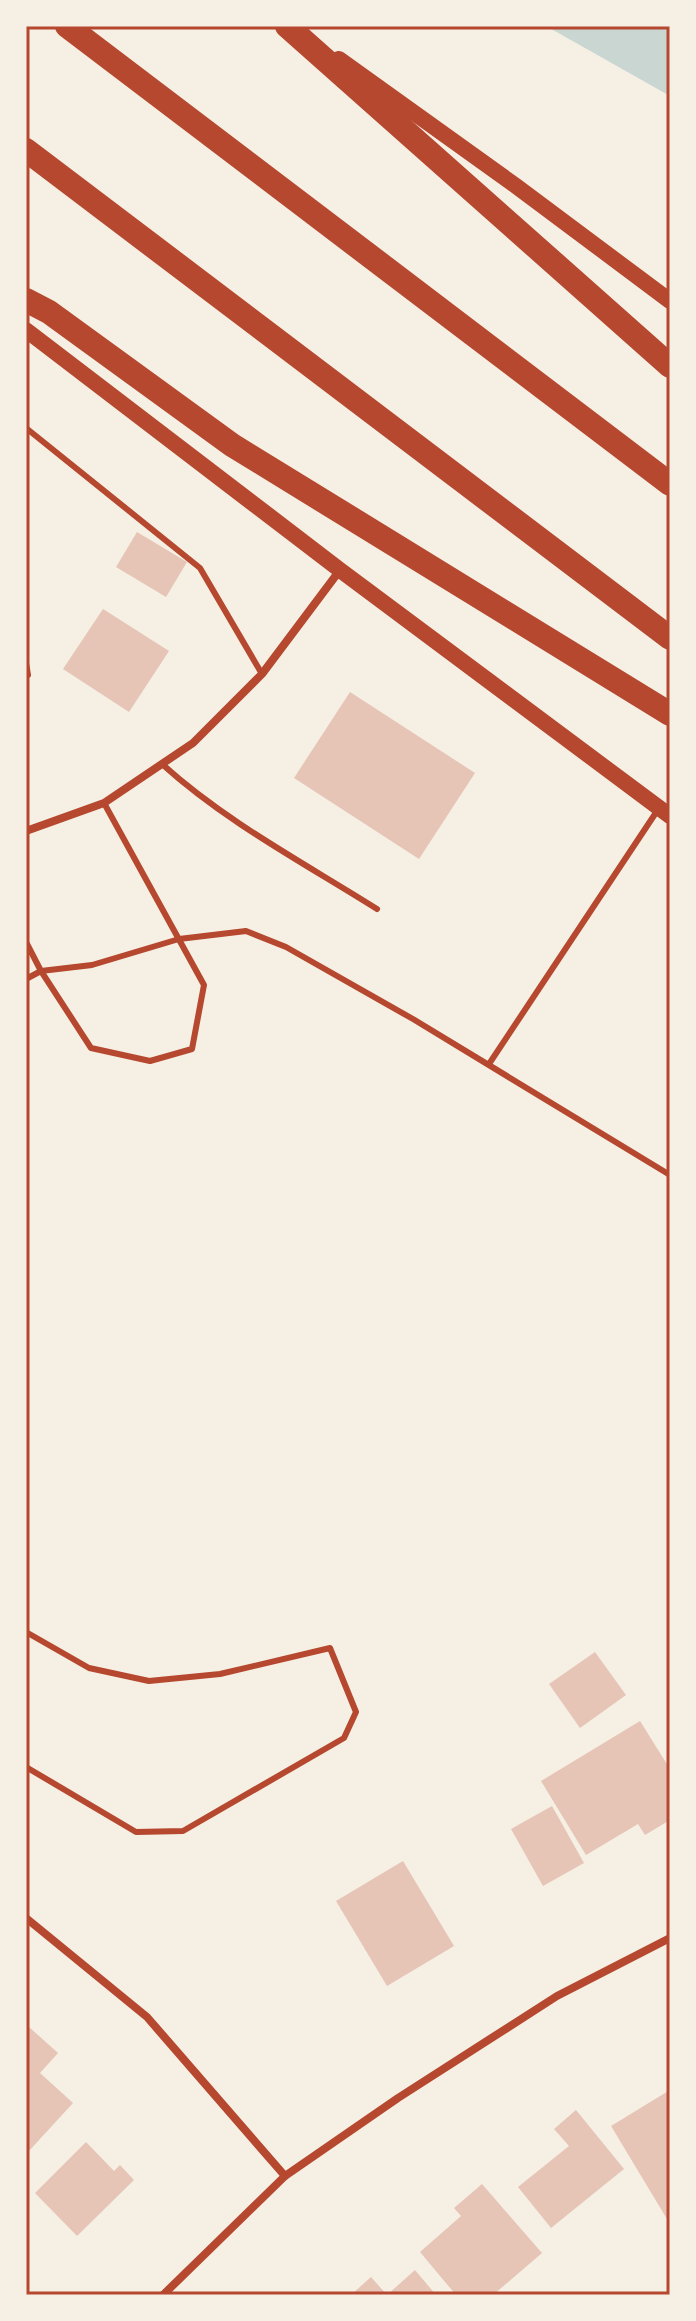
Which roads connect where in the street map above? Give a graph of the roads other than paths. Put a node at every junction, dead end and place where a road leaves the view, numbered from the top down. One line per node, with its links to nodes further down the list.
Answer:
1 (67, 26): 10 (highway)
2 (287, 26): 8 (highway)
3 (293, 26): 6 (main road)
4 (26, 150): 12 (highway)
5 (26, 300): 16 (highway)
6 (670, 301)
7 (26, 330): 11 (main road)
8 (670, 366)
9 (26, 428): 14 (lane)
10 (670, 484)
11 (340, 570): 14 (street); 19 (main road)
12 (670, 638)
13 (26, 663): 15 (lane)
14 (262, 674): 17 (street)
15 (28, 675)
16 (670, 714)
17 (162, 764): 18 (street); 21 (lane)
18 (104, 803): 20 (street); 22 (lane)
19 (664, 812): 26 (lane)
20 (26, 831)
21 (377, 909)
22 (179, 939): 24 (lane); 24 (lane); 26 (lane)
23 (26, 942): 24 (lane)
24 (41, 971): 25 (lane)
25 (26, 979)
26 (489, 1064): 27 (lane)
27 (670, 1175)
28 (26, 1632): 29 (lane)
29 (26, 1767)
30 (26, 1918): 32 (street)
31 (670, 1938): 32 (street)
32 (285, 2176): 33 (street)
33 (163, 2295)

